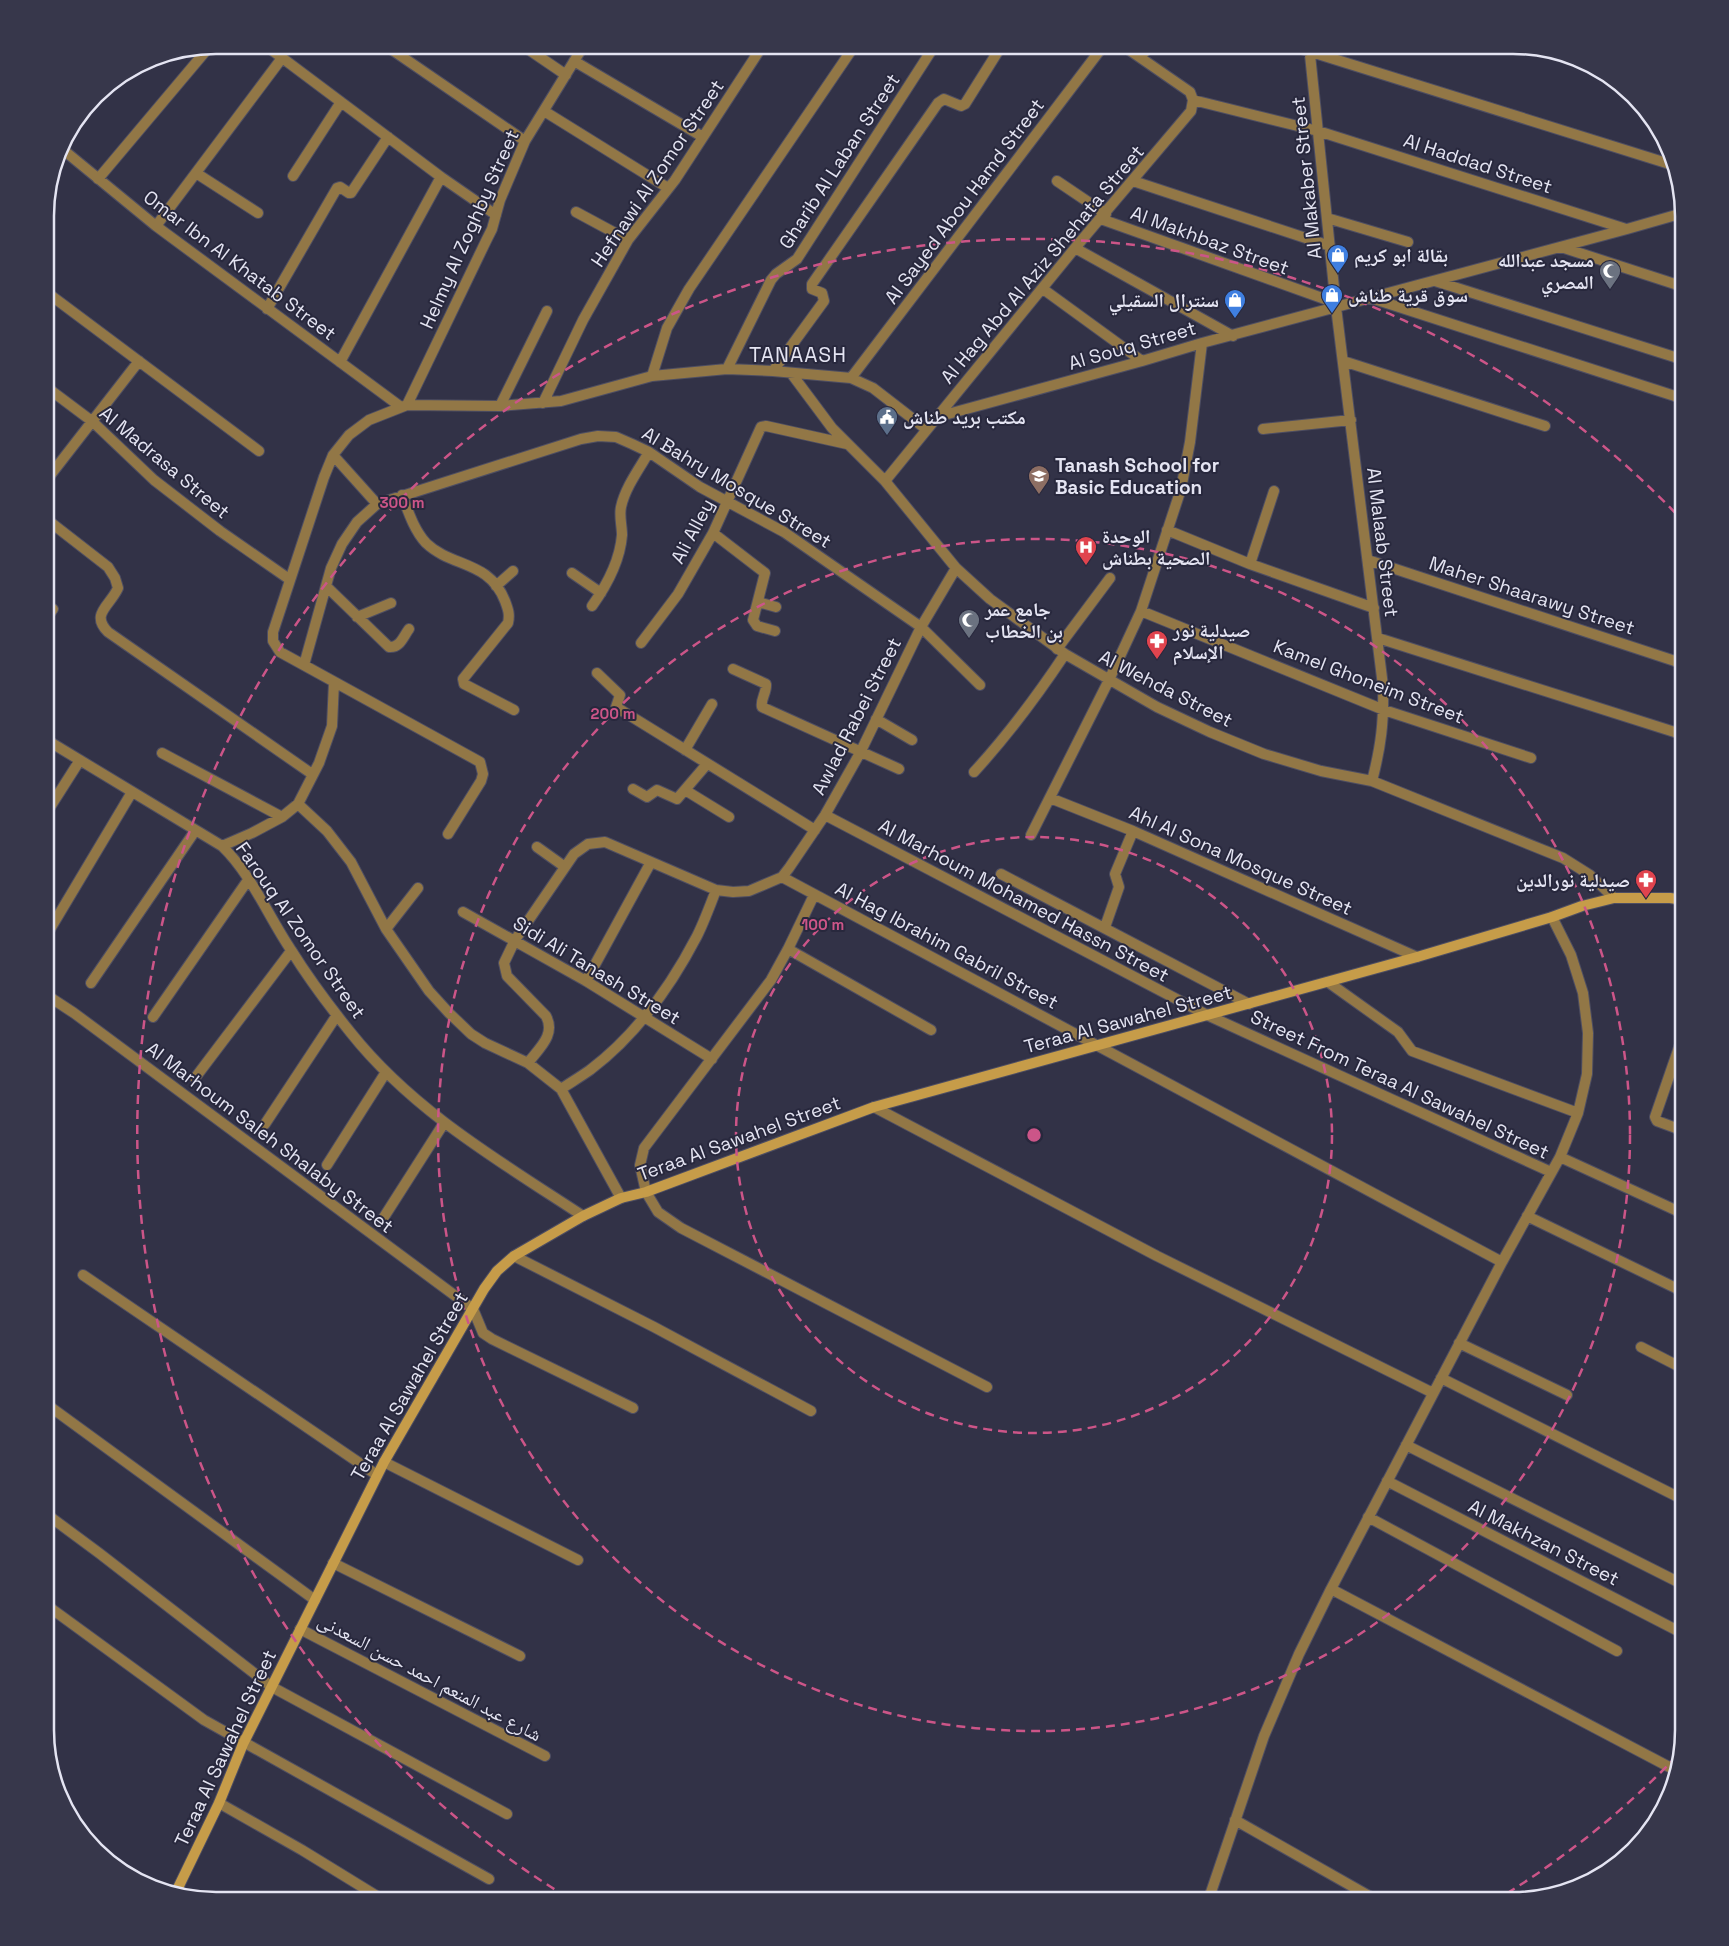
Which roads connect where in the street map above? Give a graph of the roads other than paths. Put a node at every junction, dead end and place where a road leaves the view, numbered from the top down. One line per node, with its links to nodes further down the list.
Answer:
1 (203, 54): 31 (street)
2 (277, 54): 16 (street)
3 (398, 54): 25 (street)
4 (535, 54): 18 (street)
5 (578, 54): 17 (street, Helmy Al Zoghby Street)
6 (757, 54): 24 (street, Hefnawi Al Zomor Street)
7 (849, 54): 66 (street)
8 (929, 54): 63 (street, Gharib Al Laban Street)
9 (996, 54): 64 (street)
10 (1097, 54): 67 (street, Al Sayed Abou Hamd Street)
11 (1136, 54): 15 (street)
12 (1143, 54): 15 (street)
13 (1311, 54): 22 (street, Al Makaber Street)
14 (1329, 54): 27 (street)
15 (1140, 57): 19 (street)
16 (282, 58): 20 (street); 28 (street)
17 (574, 61): 18 (street, Helmy Al Zoghby Street); 24 (street)
18 (566, 75): 21 (street, Helmy Al Zoghby Street)
19 (1193, 100): 22 (street, Al Haddad Street); 33 (street, Al Hag Abd Al Aziz Shehata Street)
20 (341, 102): 23 (street); 29 (street)
21 (544, 111): 25 (street, Helmy Al Zoghby Street); 34 (street)
22 (1318, 131): 40 (street, Al Makaber Street); 42 (street, Al Haddad Street)
23 (388, 137): 30 (street); 54 (street)
24 (703, 137): 34 (street, Hefnawi Al Zomor Street)
25 (525, 140): 37 (street, Helmy Al Zoghby Street)
26 (66, 153): 31 (street, Omar Ibn Al Khatab Street)
27 (1667, 163)
28 (196, 173): 36 (street); 41 (street)
29 (293, 176)
30 (441, 177): 37 (street); 62 (street)
31 (98, 179): 41 (street, Omar Ibn Al Khatab Street)
32 (1057, 181): 39 (street, Al Makhbaz Street)
33 (1133, 181): 39 (street, Al Hag Abd Al Aziz Shehata Street); 45 (street)
34 (668, 188): 43 (street, Hefnawi Al Zomor Street)
35 (576, 212): 43 (street)
36 (258, 213)
37 (496, 215): 71 (street, Helmy Al Zoghby Street)
38 (1675, 216): 42 (street, Al Souq Street)
39 (1103, 217): 47 (street, Al Hag Abd Al Aziz Shehata Street); 53 (street, Al Makhbaz Street)
40 (1327, 218): 44 (street); 45 (street, Al Makaber Street)
41 (156, 226): 54 (street, Omar Ibn Al Khatab Street)
42 (1627, 229): 46 (street, Al Souq Street)
43 (628, 240): 70 (street, Hefnawi Al Zomor Street)
44 (1408, 242)
45 (1330, 246): 53 (street, Al Makaber Street)
46 (1561, 247): 48 (street, Al Souq Street); 49 (street)
47 (1075, 248): 50 (street, Al Hag Abd Al Aziz Shehata Street); 56 (street)
48 (1435, 281): 52 (street, Al Souq Street); 58 (street)
49 (1675, 284)
50 (1043, 289): 60 (street); 73 (street, Al Hag Abd Al Aziz Shehata Street)
51 (54, 298): 59 (street)
52 (1370, 298): 53 (street, Al Souq Street); 69 (street)
53 (1336, 305): 56 (street, Al Souq Street); 61 (street, Al Malaab Street)
54 (267, 309): 62 (street, Omar Ibn Al Khatab Street)
55 (547, 311): 72 (street)
56 (1233, 336): 57 (street, Al Souq Street)
57 (1202, 343): 60 (street, Al Souq Street); 90 (street)
58 (1675, 357)
59 (139, 361): 75 (street); 80 (street)
60 (1142, 361): 73 (street, Al Souq Street)
61 (1343, 361): 74 (street, Al Malaab Street); 76 (street)
62 (340, 362): 71 (street, Omar Ibn Al Khatab Street)
63 (727, 369): 64 (street); 66 (street)
64 (773, 371): 65 (street)
65 (791, 373): 67 (street); 79 (street, Al Wehda Street)
66 (652, 376): 70 (street)
67 (851, 378): 77 (street)
68 (54, 393): 75 (street, Al Madrasa Street)
69 (1675, 396)
70 (543, 403): 72 (street)
71 (404, 406): 72 (street); 82 (street)
72 (500, 406)
73 (937, 417): 77 (street, Al Hag Abd Al Aziz Shehata Street)
74 (1351, 420): 78 (street); 92 (street, Al Malaab Street)
75 (93, 422): 83 (street); 98 (street, Al Madrasa Street)
76 (1545, 426)
77 (926, 429): 84 (street, Al Hag Abd Al Aziz Shehata Street)
78 (1263, 429)
79 (847, 444): 84 (street, Al Wehda Street); 87 (street, Ali Alley)
80 (259, 451)
81 (649, 452): 86 (street, Al Bahry Mosque Street); 87 (street, Al Bahry Mosque Street); 101 (street)
82 (334, 455): 88 (street); 98 (street)
83 (54, 471)
84 (885, 481): 94 (street, Al Wehda Street)
85 (1274, 491): 93 (street)
86 (402, 495): 88 (street, Al Bahry Mosque Street); 100 (street)
87 (727, 503): 91 (street, Ali Alley); 109 (street, Al Bahry Mosque Street)
88 (377, 504): 99 (street, Al Bahry Mosque Street)
89 (54, 525): 137 (street)
90 (1167, 530): 93 (street); 107 (street)
91 (713, 534): 102 (street); 113 (street, Ali Alley)
92 (1368, 560): 106 (street, Al Malaab Street); 115 (street, Maher Shaarawy Street)
93 (1250, 564): 106 (street)
94 (956, 568): 109 (street, Awlad Rabei Street); 114 (street, Al Wehda Street)
95 (513, 570): 100 (street)
96 (572, 573): 101 (street)
97 (1110, 578): 114 (street)
98 (289, 579): 116 (street)
99 (326, 586): 108 (street); 116 (street, Al Bahry Mosque Street)
100 (496, 586): 123 (street)
101 (601, 593): 104 (street)
102 (758, 602): 105 (street); 111 (street)
103 (391, 603): 108 (street)
104 (592, 606)
105 (776, 607)
106 (1374, 608): 112 (street, Al Malaab Street)
107 (1141, 610): 119 (street); 124 (street, Kamel Ghoneim Street)
108 (357, 616): 110 (street)
109 (921, 627): 121 (street, Al Bahry Mosque Street); 125 (street, Awlad Rabei Street)
110 (409, 629)
111 (775, 632)
112 (1378, 638): 124 (street, Al Malaab Street); 126 (street)
113 (641, 643)
114 (1061, 651): 119 (street, Al Wehda Street); 136 (street)
115 (1675, 661)
116 (304, 665): 120 (street)
117 (733, 669): 131 (street)
118 (597, 672): 129 (street)
119 (1109, 680): 138 (street, Al Wehda Street); 142 (street)
120 (334, 682): 137 (street); 151 (street)
121 (980, 685)
122 (712, 704): 129 (street)
123 (514, 710)
124 (1384, 710): 132 (street, Kamel Ghoneim Street); 138 (street, Al Malaab Street)
125 (876, 718): 127 (street); 131 (street, Awlad Rabei Street)
126 (1675, 732)
127 (912, 740)
128 (54, 744): 133 (street, Farouq Al Zomor Street)
129 (685, 750): 134 (street)
130 (162, 753): 146 (street)
131 (860, 753): 135 (street); 145 (street, Awlad Rabei Street)
132 (1531, 758)
133 (80, 760): 141 (street, Farouq Al Zomor Street); 143 (street)
134 (707, 764): 140 (street); 149 (street)
135 (899, 769)
136 (974, 772)
137 (312, 774): 144 (street)
138 (1372, 781): 163 (street, Al Wehda Street)
139 (633, 789): 140 (street)
140 (685, 790): 147 (street)
141 (132, 792): 148 (street, Farouq Al Zomor Street); 167 (street)
142 (1050, 798): 150 (street, Ahl Al Sona Mosque Street); 152 (street)
143 (54, 801)
144 (298, 804): 146 (street); 169 (street)
145 (825, 815): 149 (street, Awlad Rabei Street); 180 (street, Al Marhoum Mohamed Hassn Street)
146 (282, 817): 153 (street)
147 (728, 817)
148 (195, 830): 153 (street, Farouq Al Zomor Street); 176 (street)
149 (814, 830): 158 (street, Awlad Rabei Street)
150 (1133, 831): 168 (street); 173 (street, Ahl Al Sona Mosque Street)
151 (448, 834)
152 (1031, 835)
153 (222, 846): 159 (street, Farouq Al Zomor Street)
154 (537, 847): 156 (street)
155 (651, 862): 156 (street); 161 (street); 174 (street)
156 (565, 867): 170 (street)
157 (1001, 874): 168 (street)
158 (782, 877): 161 (street); 162 (street, Al Hag Ibrahim Gabril Street)
159 (248, 880): 172 (street, Farouq Al Zomor Street); 181 (street)
160 (418, 888): 169 (street)
161 (716, 890): 182 (street)
162 (814, 895): 171 (street); 184 (street, Al Hag Ibrahim Gabril Street)
163 (1614, 898): 164 (main road, Teraa Al Sawahel Street); 166 (main road, Teraa Al Sawahel Street)
164 (1675, 899)
165 (464, 912): 170 (street, Sidi Ali Tanash Street)
166 (1552, 918): 173 (main road, Teraa Al Sawahel Street); 192 (street)
167 (54, 924)
168 (1105, 927): 178 (street)
169 (386, 929): 187 (street)
170 (515, 940): 174 (street, Sidi Ali Tanash Street); 187 (street)
171 (788, 949): 183 (street); 185 (street)
172 (291, 951): 179 (street, Farouq Al Zomor Street); 189 (street)
173 (1418, 957): 175 (main road, Teraa Al Sawahel Street)
174 (586, 981): 182 (street, Sidi Ali Tanash Street)
175 (1328, 982): 178 (main road, Teraa Al Sawahel Street); 192 (street)
176 (91, 983)
177 (54, 1000): 209 (street, Al Marhoum Saleh Shalaby Street)
178 (1249, 1004): 180 (main road, Teraa Al Sawahel Street)
179 (337, 1015): 188 (street, Farouq Al Zomor Street); 194 (street)
180 (1207, 1015): 184 (main road, Teraa Al Sawahel Street); 198 (street, Street From Teraa Al Sawahel Street)
181 (153, 1017)
182 (644, 1017): 185 (street, Sidi Ali Tanash Street); 190 (street)
183 (931, 1030)
184 (1097, 1044): 191 (main road, Teraa Al Sawahel Street); 206 (street, Al Hag Ibrahim Gabril Street)
185 (712, 1059): 199 (street)
186 (1675, 1059): 195 (street)
187 (528, 1063): 190 (street)
188 (386, 1072): 193 (street, Farouq Al Zomor Street); 197 (street)
189 (195, 1078)
190 (561, 1089): 200 (street)
191 (874, 1107): 199 (main road, Teraa Al Sawahel Street); 215 (street)
192 (1578, 1113): 196 (street)
193 (444, 1123): 202 (street, Farouq Al Zomor Street); 204 (street)
194 (265, 1124)
195 (1675, 1128)
196 (1560, 1158): 198 (street); 201 (street)
197 (327, 1165)
198 (1551, 1172): 203 (street)
199 (646, 1192): 200 (main road, Teraa Al Sawahel Street); 214 (street)
200 (621, 1198): 202 (main road, Teraa Al Sawahel Street)
201 (1675, 1210)
202 (583, 1216): 205 (main road, Teraa Al Sawahel Street)
203 (1526, 1216): 206 (street); 208 (street)
204 (384, 1217)
205 (514, 1256): 209 (main road, Teraa Al Sawahel Street); 219 (street)
206 (1502, 1262): 210 (street)
207 (83, 1275): 222 (street)
208 (1675, 1288)
209 (473, 1309): 217 (street); 221 (main road, Teraa Al Sawahel Street)
210 (1459, 1343): 213 (street); 216 (street)
211 (1641, 1347): 212 (street)
212 (1675, 1364)
213 (1441, 1378): 215 (street); 224 (street)
214 (987, 1388)
215 (1433, 1394): 220 (street)
216 (1567, 1395)
217 (633, 1408)
218 (54, 1410): 231 (street)
219 (811, 1411)
220 (1406, 1445): 223 (street); 229 (street)
221 (384, 1462): 222 (main road, Teraa Al Sawahel Street); 227 (street)
222 (378, 1475): 228 (main road, Teraa Al Sawahel Street)
223 (1387, 1481): 225 (street); 234 (street, Al Makhzan Street)
224 (1675, 1495)
225 (1368, 1517): 230 (street); 235 (street)
226 (54, 1520): 237 (street)
227 (578, 1560)
228 (333, 1563): 231 (main road, Teraa Al Sawahel Street); 236 (street)
229 (1675, 1580)
230 (1331, 1589): 240 (street); 243 (street)
231 (314, 1600): 233 (main road, Teraa Al Sawahel Street)
232 (54, 1611): 238 (street)
233 (300, 1629): 237 (main road, Teraa Al Sawahel Street); 239 (street, شارع عبد المنعم احمد حسن السعدنى)
234 (1675, 1629)
235 (1617, 1651)
236 (520, 1656)
237 (272, 1687): 238 (main road, Teraa Al Sawahel Street); 242 (street)
238 (243, 1744): 241 (main road, Teraa Al Sawahel Street); 244 (street)
239 (544, 1756)
240 (1671, 1768)
241 (220, 1803): 245 (main road, Teraa Al Sawahel Street); 246 (street)
242 (507, 1814)
243 (1235, 1820): 247 (street); 248 (street)
244 (489, 1879)
245 (178, 1888)
246 (370, 1892)
247 (1211, 1892)
248 (1362, 1892)

